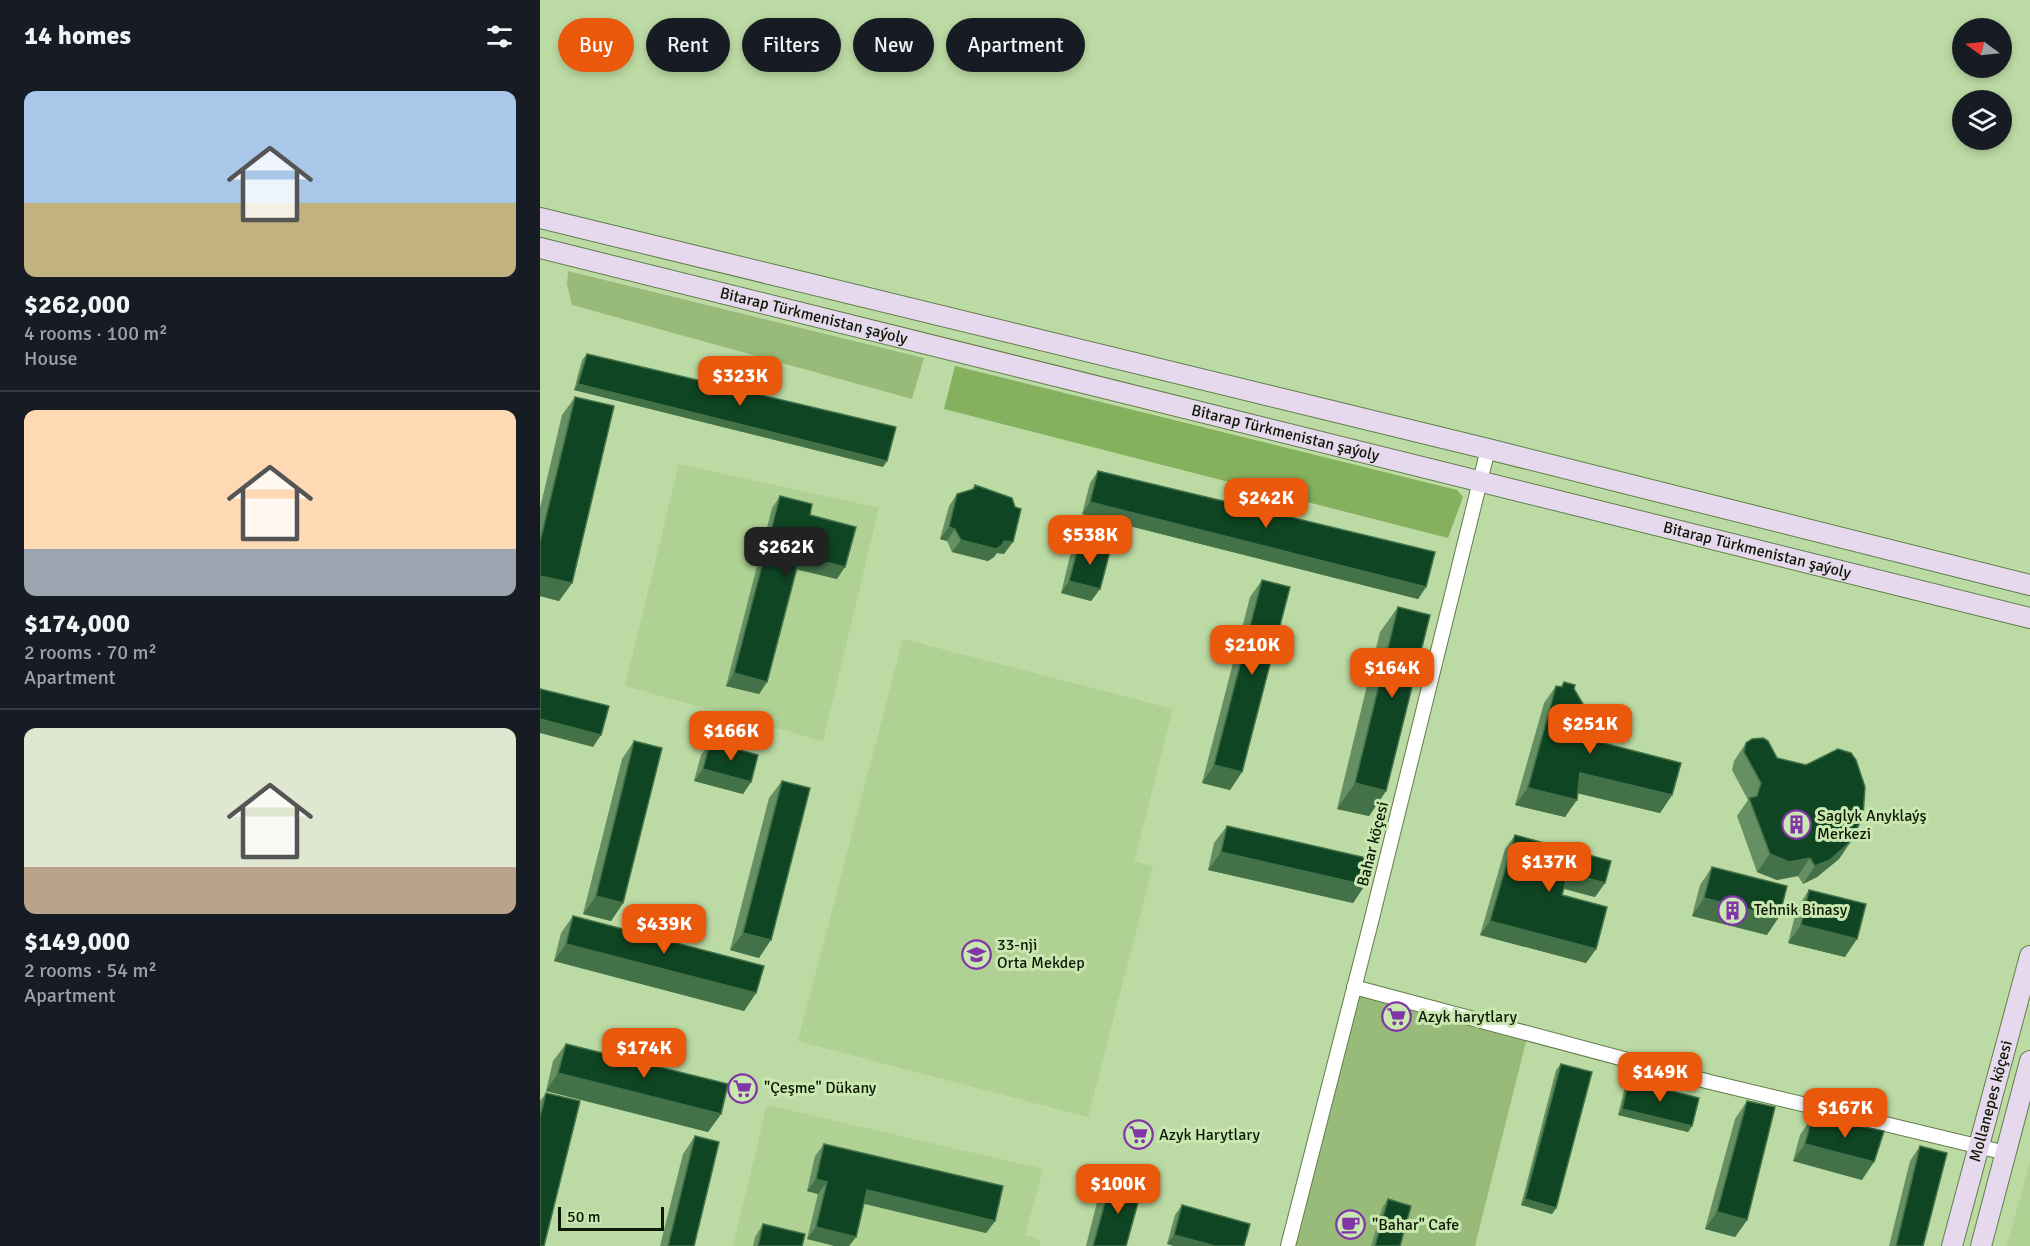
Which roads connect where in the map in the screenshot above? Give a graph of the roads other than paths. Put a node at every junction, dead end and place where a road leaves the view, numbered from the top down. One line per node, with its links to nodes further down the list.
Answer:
1 (540, 218): 3 (main road, Bitarap Türkmenistan şaýoly)
2 (540, 248): 4 (main road, Bitarap Türkmenistan şaýoly)
3 (1488, 449): 4 (street, Bahar köçesi); 5 (main road, Bitarap Türkmenistan şaýoly)
4 (1479, 481): 6 (main road, Bitarap Türkmenistan şaýoly); 8 (street, Bahar köçesi)
5 (2030, 585)
6 (2030, 618)
7 (2030, 956): 10 (main road, Mollanepes köçesi)
8 (1354, 987): 10 (street); 12 (street, Bahar köçesi)
9 (2030, 1061): 11 (main road, Mollanepes köçesi)
10 (1979, 1146): 11 (street); 13 (main road, Mollanepes köçesi)
11 (2006, 1153): 14 (main road, Mollanepes köçesi)
12 (1288, 1246)
13 (1952, 1246)
14 (1981, 1246)

